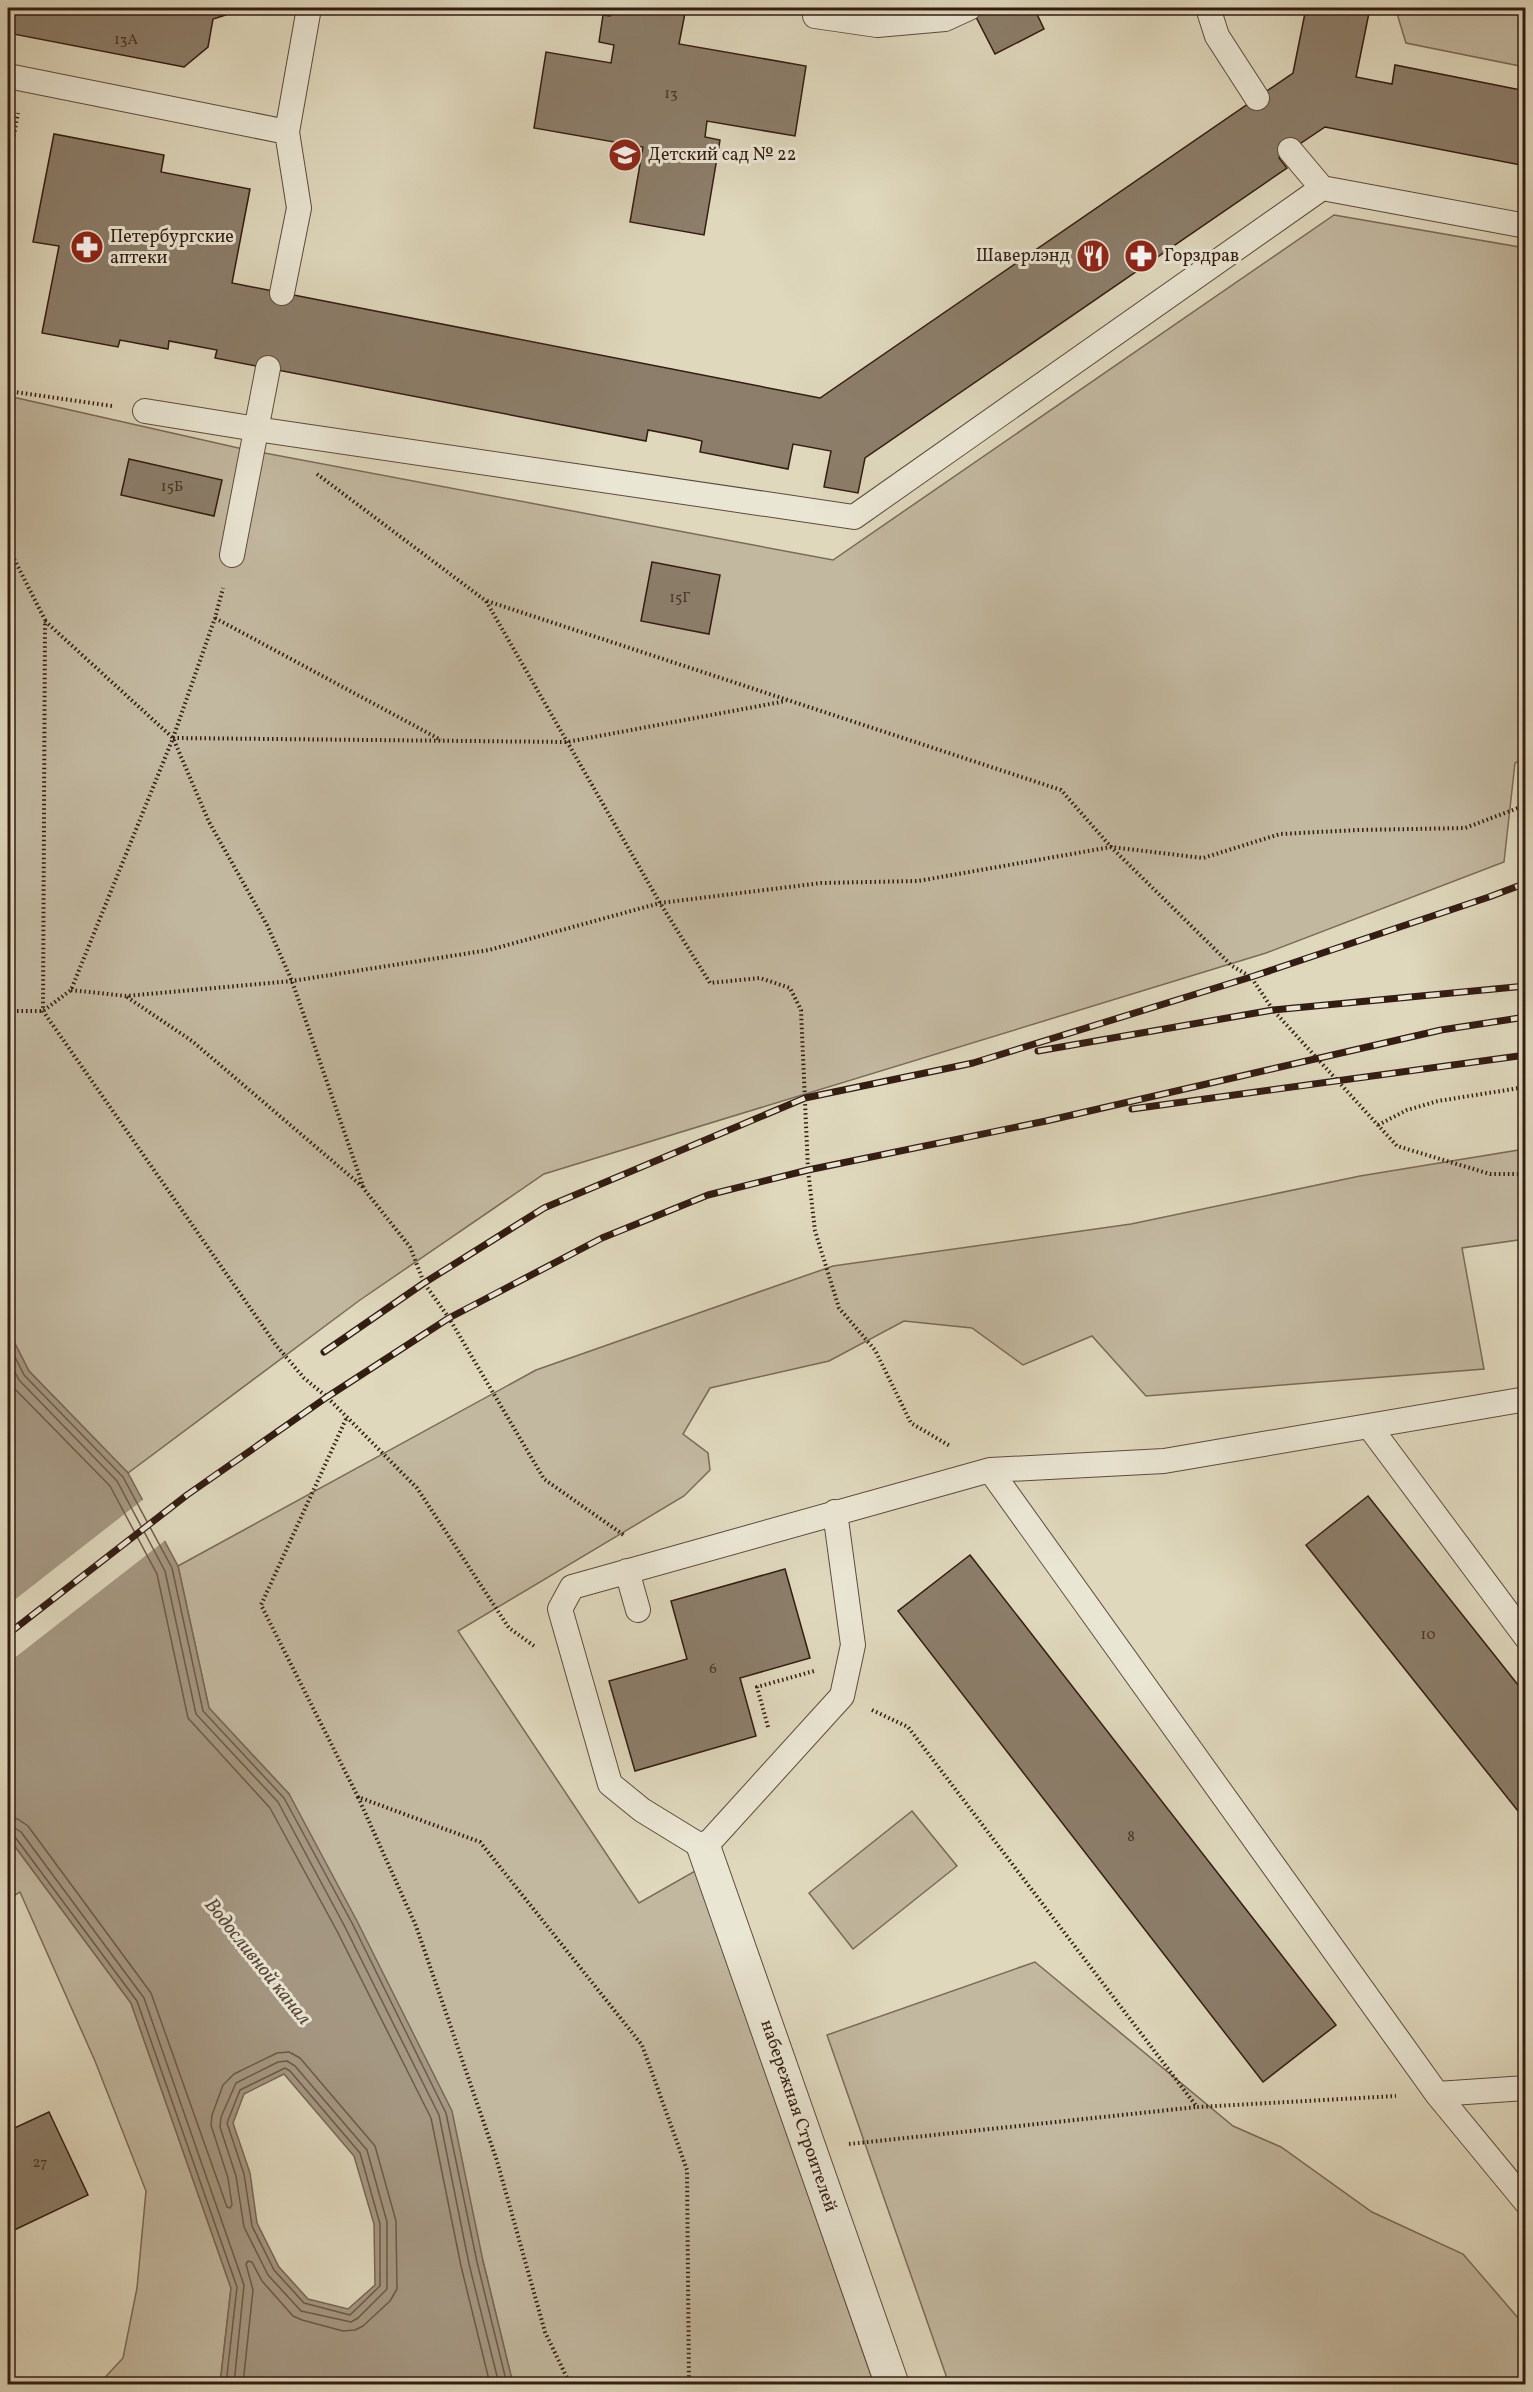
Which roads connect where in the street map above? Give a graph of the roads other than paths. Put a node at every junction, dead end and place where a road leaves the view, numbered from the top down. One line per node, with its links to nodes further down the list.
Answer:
1 (309, 8): 7 (lane)
2 (969, 8): 4 (lane)
3 (1208, 8): 6 (lane)
4 (815, 16)
5 (8, 76): 7 (lane)
6 (1257, 98)
7 (287, 132): 11 (lane)
8 (1290, 150): 9 (lane)
9 (1322, 188): 10 (lane); 14 (lane)
10 (1526, 226)
11 (282, 293)
12 (268, 368): 14 (lane)
13 (145, 411): 14 (lane)
14 (256, 429): 15 (lane)
15 (232, 555)
16 (1526, 1399): 17 (lane)
17 (1370, 1426): 18 (lane); 22 (lane)
18 (990, 1470): 19 (lane); 25 (lane)
19 (835, 1512): 20 (lane); 23 (lane)
20 (627, 1571): 21 (lane); 23 (lane)
21 (638, 1610)
22 (1526, 1637)
23 (704, 1848): 27 (street, набережная Строителей)
24 (1526, 2088): 25 (lane)
25 (1437, 2094): 26 (lane)
26 (1526, 2202)
27 (892, 2385)

